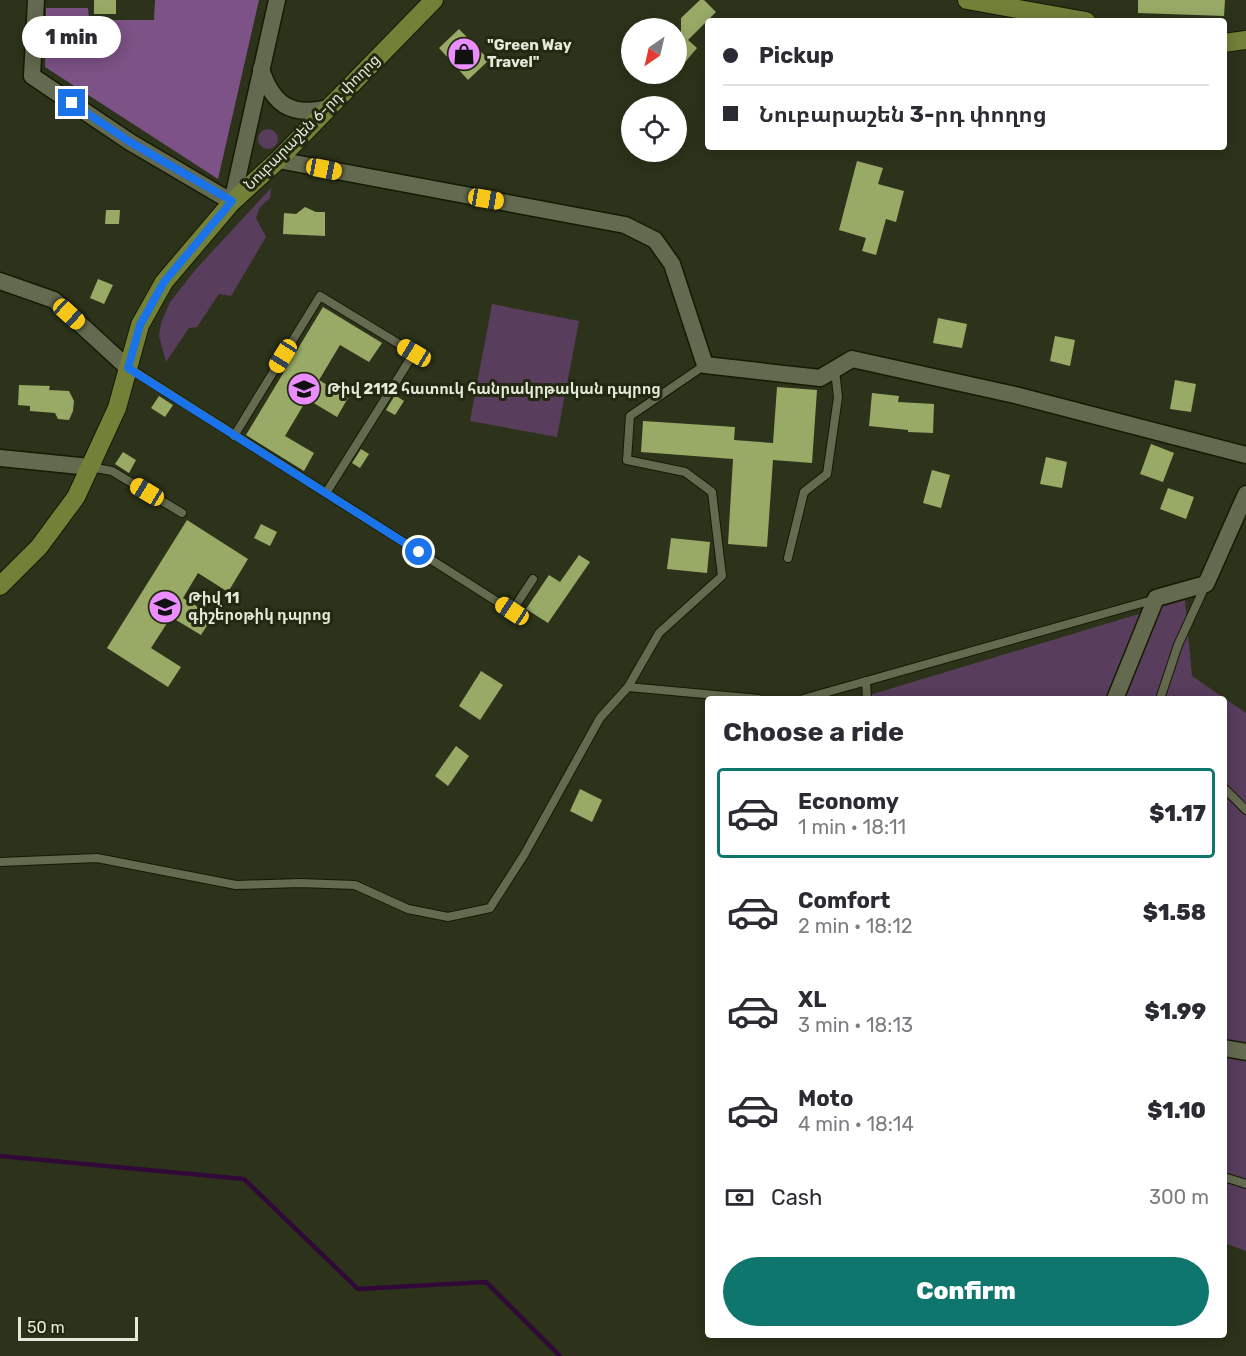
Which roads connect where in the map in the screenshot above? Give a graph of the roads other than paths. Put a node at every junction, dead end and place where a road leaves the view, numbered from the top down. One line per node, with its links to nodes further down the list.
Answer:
1 (36, 0): 11 (street)
2 (277, 0): 8 (street)
3 (434, 0): 9 (main road, Նուբարաշեն 6-րդ փողոց)
4 (967, 0): 5 (main road)
5 (1069, 18)
6 (1246, 40): 7 (main road)
7 (1227, 43)
8 (260, 68): 9 (street); 11 (street)
9 (328, 108): 10 (main road, Նուբարաշեն 6-րդ փողոց)
10 (278, 160): 11 (main road, Նուբարաշեն 6-րդ փողոց); 13 (street)
11 (232, 201): 14 (main road, Նուբարաշեն 6-րդ փողոց)
12 (0, 280): 14 (street)
13 (705, 365): 15 (street); 29 (lane)
14 (128, 368): 16 (lane); 19 (main road, Նուբարաշեն 6-րդ փողոց)
15 (835, 369): 17 (street); 23 (lane)
16 (234, 436): 20 (lane); 20 (lane)
17 (1246, 455)
18 (0, 458): 19 (street)
19 (90, 468): 22 (lane); 26 (main road, Նուբարաշեն 6-րդ փողոց)
20 (326, 493): 24 (lane)
21 (1246, 494): 25 (street)
22 (182, 513)
23 (788, 558)
24 (533, 579)
25 (1206, 584): 27 (street); 34 (lane)
26 (0, 586)
27 (1156, 598): 28 (lane); 33 (street)
28 (866, 681): 31 (lane); 32 (lane)
29 (628, 687): 30 (lane); 37 (lane)
30 (726, 696)
31 (814, 696)
32 (867, 696)
33 (1116, 696)
34 (1161, 696)
35 (1227, 791): 36 (lane)
36 (1246, 810)
37 (0, 862)
38 (1227, 1049): 39 (street)
39 (1246, 1052)
40 (1227, 1178): 41 (lane)
41 (1246, 1184)

